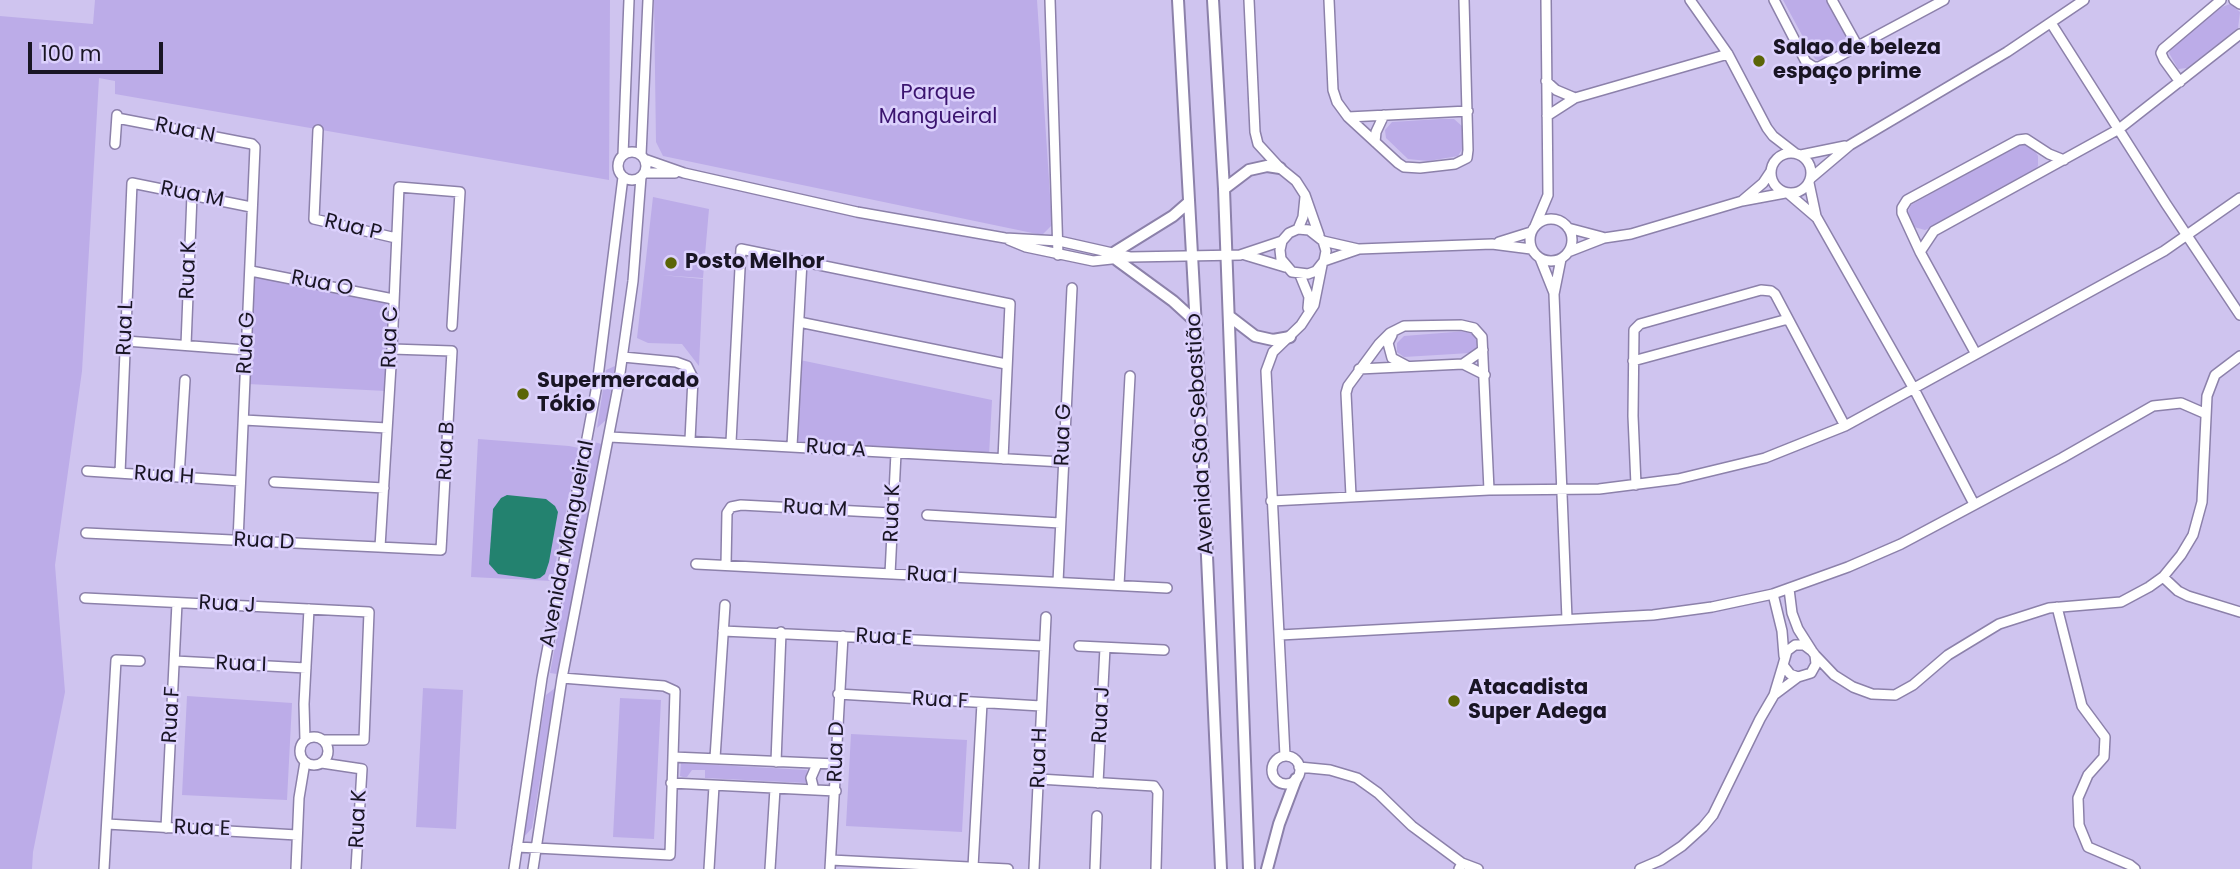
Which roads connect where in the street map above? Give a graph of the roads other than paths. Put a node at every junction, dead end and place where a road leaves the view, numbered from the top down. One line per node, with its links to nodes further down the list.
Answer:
1 (629, 0): 37 (street)
2 (648, 0): 38 (street)
3 (1050, 0): 67 (street)
4 (1178, 0): 54 (main road, Avenida São Sebastião)
5 (1213, 0): 48 (main road, Avenida São Sebastião)
6 (1249, 0): 40 (street)
7 (1329, 0): 28 (street)
8 (1464, 0): 25 (street)
9 (1546, 0): 22 (street)
10 (1690, 0): 21 (street)
11 (1773, 0): 20 (street)
12 (1832, 0): 20 (street)
13 (1944, 0): 20 (street)
14 (2084, 0): 18 (street)
15 (2221, 0): 23 (street)
16 (2234, 0): 17 (street)
17 (2240, 4)
18 (2051, 23): 29 (street); 34 (street)
19 (2240, 34): 23 (street)
20 (1858, 47)
21 (1728, 54): 24 (street); 36 (street)
22 (1546, 81): 24 (street); 27 (street)
23 (2180, 82): 29 (street)
24 (1575, 99): 27 (street)
25 (1468, 111): 26 (street); 31 (street)
26 (1384, 115): 28 (street); 31 (street)
27 (1547, 116): 60 (street)
28 (1349, 117): 31 (street)
29 (2119, 129): 39 (street); 62 (street)
30 (318, 130): 64 (street, Rua P)
31 (1375, 142)
32 (115, 144): 33 (street, Rua N)
33 (254, 145): 55 (street, Rua G)
34 (1850, 145): 36 (street); 46 (street)
35 (2041, 150): 39 (street); 45 (street); 58 (street)
36 (1798, 154): 41 (street); 46 (street)
37 (623, 155): 38 (street); 44 (street)
38 (642, 157): 42 (street); 43 (street)
39 (2064, 160): 45 (street)
40 (1280, 168): 48 (main road); 51 (street)
41 (1771, 171): 49 (street); 53 (street)
42 (684, 173): 43 (street); 65 (street)
43 (642, 175): 44 (street); 87 (street, Avenida Mangueiral)
44 (623, 177): 86 (street, Avenida Mangueiral)
45 (2032, 177): 61 (street)
46 (1810, 180): 49 (street); 56 (street)
47 (132, 183): 50 (street, Rua M); 100 (street, Rua L)
48 (1224, 189): 77 (main road, Avenida São Sebastião)
49 (1787, 193): 53 (street); 56 (street)
50 (192, 195): 55 (street, Rua M); 101 (street, Rua K)
51 (1305, 195): 59 (street); 66 (street)
52 (2240, 198): 62 (street)
53 (1742, 201): 63 (street)
54 (1189, 202): 76 (main road); 78 (main road, Avenida São Sebastião)
55 (251, 207): 84 (street, Rua G)
56 (1816, 218): 116 (street)
57 (1568, 228): 60 (street); 63 (street); 72 (street)
58 (1908, 228): 61 (street); 73 (street)
59 (1298, 229): 66 (street); 68 (street)
60 (1533, 229): 69 (street); 71 (street)
61 (1934, 231): 73 (street)
62 (2185, 234): 92 (street); 105 (street)
63 (1604, 237): 72 (street)
64 (396, 238): 90 (street, Rua C); 97 (street, Rua C)
65 (1005, 238): 67 (street); 75 (street)
66 (1321, 238): 70 (street); 82 (street)
67 (1059, 241): 75 (street); 76 (street)
68 (1282, 241): 74 (street); 83 (street)
69 (1492, 244): 70 (street); 71 (street)
70 (1359, 249): 82 (street)
71 (1531, 249): 79 (street)
72 (1568, 252): 80 (street)
73 (1920, 252): 105 (street)
74 (1243, 254): 77 (street); 83 (street)
75 (1058, 255): 76 (street)
76 (1116, 256): 78 (street); 95 (main road)
77 (1225, 256): 78 (street); 91 (main road, Avenida São Sebastião)
78 (1192, 257): 95 (main road, Avenida São Sebastião)
79 (1540, 258): 80 (street); 89 (street)
80 (1560, 259): 89 (street)
81 (802, 261): 96 (street); 109 (street); 123 (street)
82 (1323, 263): 85 (street); 93 (street)
83 (1286, 267): 85 (street)
84 (251, 271): 90 (street, Rua O); 103 (street, Rua G)
85 (1300, 275): 93 (street)
86 (612, 280): 87 (street); 137 (street, Avenida Mangueiral)
87 (633, 283): 107 (street, Avenida Mangueiral)
88 (1072, 288): 127 (street, Rua G)
89 (1554, 294): 135 (street)
90 (393, 299): 102 (street, Rua C)
91 (1229, 316): 99 (main road); 229 (main road, Avenida São Sebastião)
92 (2240, 316)
93 (1307, 317): 99 (street)
94 (1788, 319): 108 (street); 108 (street); 119 (street)
95 (1195, 321): 228 (main road, Avenida São Sebastião)
96 (799, 322): 109 (street); 124 (street)
97 (452, 326)
98 (1397, 328): 104 (street); 111 (street); 112 (street)
99 (1290, 337): 139 (street)
100 (126, 341): 101 (street); 129 (street, Rua L)
101 (186, 345): 103 (street)
102 (392, 349): 120 (street, Rua C); 148 (street, Rua B)
103 (245, 350): 118 (street, Rua G)
104 (1483, 350): 110 (street); 113 (street)
105 (1976, 354): 116 (street)
106 (2240, 356): 117 (street)
107 (623, 357): 121 (street, Avenida Mangueiral); 122 (street)
108 (1633, 361): 133 (street)
109 (1006, 363): 126 (street)
110 (1463, 364): 111 (street); 113 (street)
111 (1408, 367): 112 (street)
112 (1359, 369): 138 (street)
113 (1485, 375): 136 (street)
114 (1130, 376): 154 (street)
115 (185, 380): 130 (street)
116 (1913, 389): 119 (street); 141 (street)
117 (2204, 413): 141 (street); 152 (street)
118 (244, 420): 120 (street); 131 (street, Rua G)
119 (1845, 426): 133 (street)
120 (387, 428): 134 (street, Rua C)
121 (610, 437): 122 (street, Rua A); 140 (street, Avenida Mangueiral)
122 (690, 440): 123 (street, Rua A)
123 (731, 442): 124 (street, Rua A)
124 (792, 446): 125 (street, Rua A)
125 (896, 453): 126 (street, Rua A); 142 (street, Rua K)
126 (1003, 458): 127 (street, Rua A)
127 (1063, 462): 144 (street, Rua G)
128 (87, 471): 129 (street, Rua H)
129 (120, 473): 130 (street, Rua H)
130 (179, 477): 131 (street, Rua H)
131 (240, 481): 146 (street, Rua G)
132 (275, 482): 134 (street)
133 (1636, 485): 135 (street)
134 (384, 488): 147 (street, Rua C)
135 (1563, 489): 136 (street); 167 (street)
136 (1489, 490): 138 (street)
137 (578, 496): 140 (street); 159 (street, Avenida Mangueiral)
138 (1351, 496): 139 (street)
139 (1271, 501): 170 (street)
140 (596, 503): 162 (street, Avenida Mangueiral)
141 (1974, 505): 156 (street)
142 (892, 513): 150 (street, Rua M); 151 (street, Rua K)
143 (927, 515): 144 (street)
144 (1060, 523): 153 (street, Rua G)
145 (86, 533): 146 (street, Rua D)
146 (238, 541): 147 (street, Rua D)
147 (380, 547): 148 (street, Rua D)
148 (441, 550)
149 (696, 564): 150 (street, Rua I)
150 (726, 565): 151 (street, Rua I)
151 (890, 573): 153 (street, Rua I)
152 (2163, 577): 163 (street); 165 (street)
153 (1058, 582): 154 (street, Rua I)
154 (1119, 585): 155 (street, Rua I)
155 (1167, 588)
156 (1789, 589): 157 (street); 176 (street)
157 (1773, 593): 167 (street); 177 (street)
158 (85, 597): 160 (street, Rua J)
159 (557, 601): 162 (street); 212 (street, Avenida Mangueiral)
160 (177, 603): 164 (street, Rua J); 179 (street, Rua F)
161 (725, 605): 168 (street)
162 (576, 607): 184 (street, Avenida Mangueiral)
163 (2057, 607): 182 (street); 233 (street)
164 (309, 609): 180 (street); 190 (street, Rua J)
165 (2240, 611)
166 (1046, 617): 172 (street, Rua H)
167 (1567, 619): 170 (street)
168 (723, 631): 169 (street, Rua E); 193 (street)
169 (781, 632): 171 (street, Rua E); 195 (street)
170 (1280, 635): 191 (street)
171 (843, 636): 172 (street, Rua E); 185 (street, Rua D)
172 (1044, 646): 188 (street, Rua H)
173 (1079, 646): 174 (street)
174 (1105, 648): 175 (street); 203 (street, Rua J)
175 (1164, 650)
176 (1814, 653): 177 (street); 181 (street); 182 (street)
177 (1784, 660): 183 (street); 186 (street)
178 (141, 661): 209 (street)
179 (175, 661): 180 (street, Rua I); 210 (street, Rua F)
180 (306, 668): 189 (street)
181 (1811, 673): 182 (street); 183 (street)
182 (1834, 675)
183 (1798, 677): 186 (street)
184 (562, 678): 192 (street); 213 (street, Avenida Mangueiral)
185 (838, 694): 187 (street, Rua F); 198 (street, Rua D)
186 (1774, 695): 232 (street)
187 (982, 703): 188 (street, Rua F); 216 (street)
188 (1041, 706): 200 (street, Rua H)
189 (304, 740): 190 (street); 194 (street)
190 (324, 740): 196 (street)
191 (1285, 756): 199 (street); 201 (street)
192 (673, 757): 193 (street); 202 (street)
193 (715, 758): 195 (street)
194 (305, 762): 196 (street); 211 (street)
195 (776, 762): 197 (street)
196 (322, 763): 219 (street, Rua K)
197 (817, 764): 198 (street); 206 (street)
198 (836, 764): 207 (street, Rua D)
199 (1299, 767): 201 (street); 215 (street)
200 (1040, 779): 203 (street); 225 (street, Rua H)
201 (1296, 779): 230 (main road)
202 (671, 783): 204 (street); 213 (street)
203 (1098, 783): 227 (street)
204 (715, 786): 205 (street); 222 (street)
205 (775, 789): 206 (street); 223 (street)
206 (814, 790): 207 (street)
207 (835, 791): 214 (street, Rua D)
208 (1097, 816): 226 (street)
209 (107, 824): 210 (street, Rua E); 217 (street)
210 (166, 828): 211 (street, Rua E)
211 (297, 835): 218 (street)
212 (517, 847): 213 (street); 220 (street, Avenida Mangueiral)
213 (537, 849): 221 (street, Avenida Mangueiral)
214 (831, 864): 216 (street)
215 (1460, 866): 231 (street)
216 (973, 867): 224 (street)
217 (104, 869)
218 (296, 869)
219 (356, 869)
220 (513, 869)
221 (533, 869)
222 (709, 869)
223 (770, 869)
224 (1008, 869)
225 (1034, 869)
226 (1095, 869)
227 (1156, 869)
228 (1222, 869)
229 (1249, 869)
230 (1268, 869)
231 (1478, 869)
232 (1640, 869)
233 (2135, 869)

